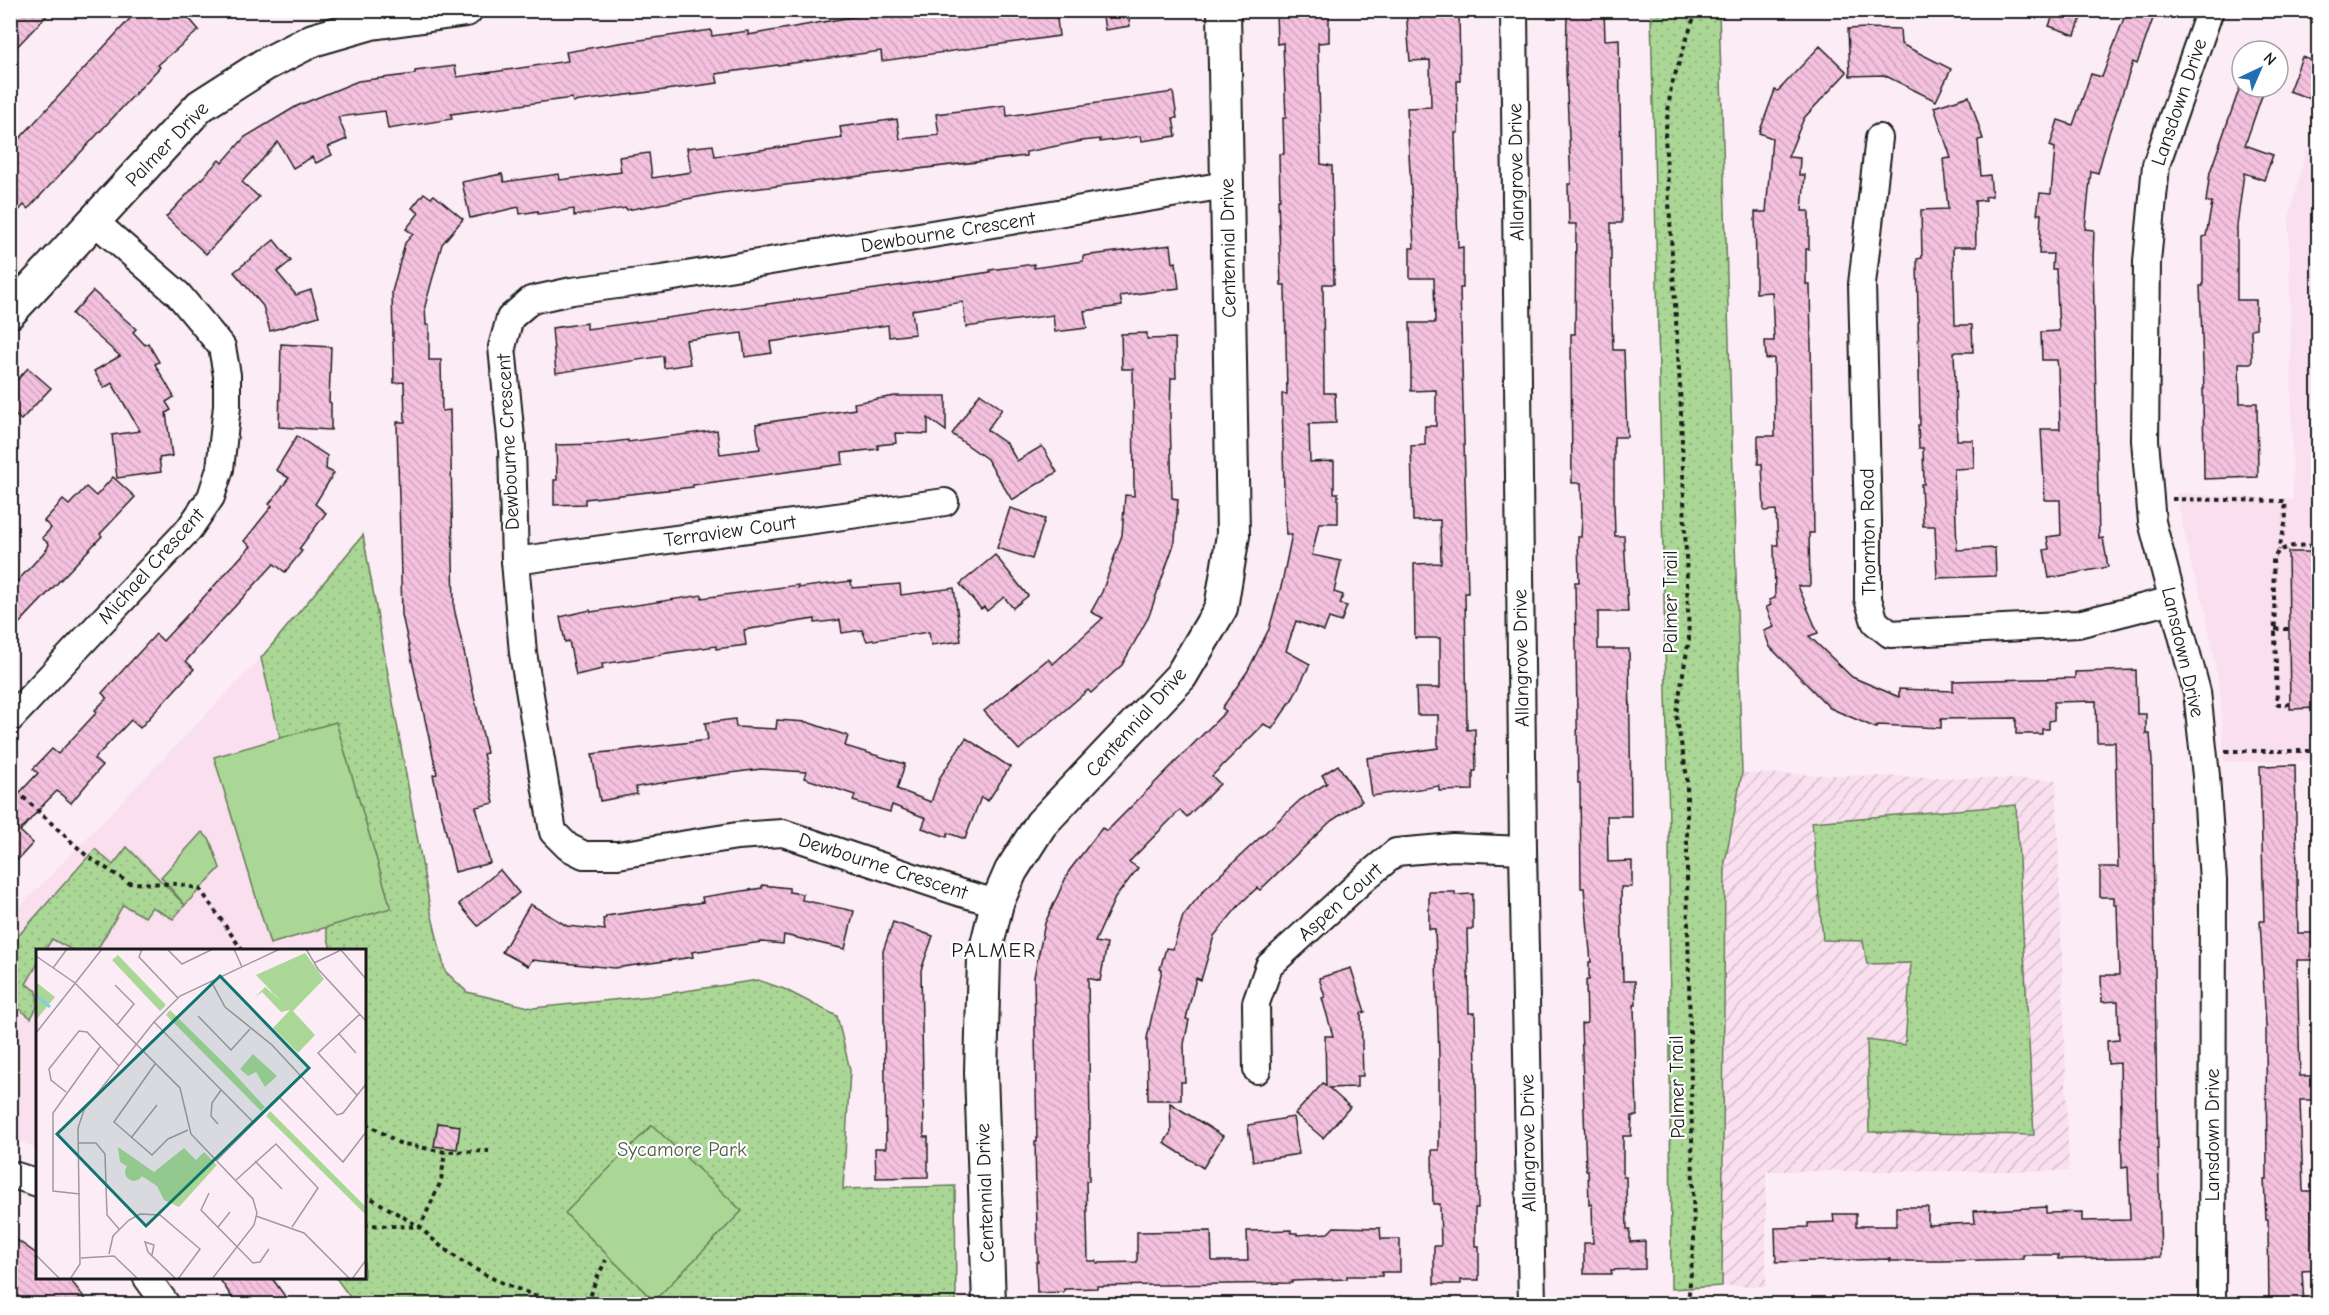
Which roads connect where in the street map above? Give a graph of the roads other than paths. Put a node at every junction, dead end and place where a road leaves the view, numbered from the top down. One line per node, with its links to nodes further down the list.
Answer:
1 (466, 10): 7 (street, Palmer Drive)
2 (1224, 10): 6 (street, Centennial Drive)
3 (1514, 10): 13 (street, Allangrove Drive)
4 (2211, 10): 11 (street, Lansdown Drive)
5 (1879, 138): 11 (street, Thornton Road)
6 (1226, 185): 10 (street, Dewbourne Crescent); 14 (street, Centennial Drive)
7 (94, 221): 8 (street, Palmer Drive); 12 (street, Michael Crescent)
8 (10, 312)
9 (945, 502): 10 (street, Terraview Court)
10 (514, 561): 14 (street, Dewbourne Crescent)
11 (2172, 600): 22 (street, Lansdown Drive)
12 (10, 719)
13 (1523, 850): 15 (street, Aspen Court); 21 (street, Allangrove Drive)
14 (998, 903): 20 (street, Centennial Drive)
15 (1257, 1070)
16 (10, 1174): 17 (street)
17 (36, 1182)
18 (148, 1279): 19 (street)
19 (166, 1305)
20 (989, 1305)
21 (1532, 1305)
22 (2212, 1305)

